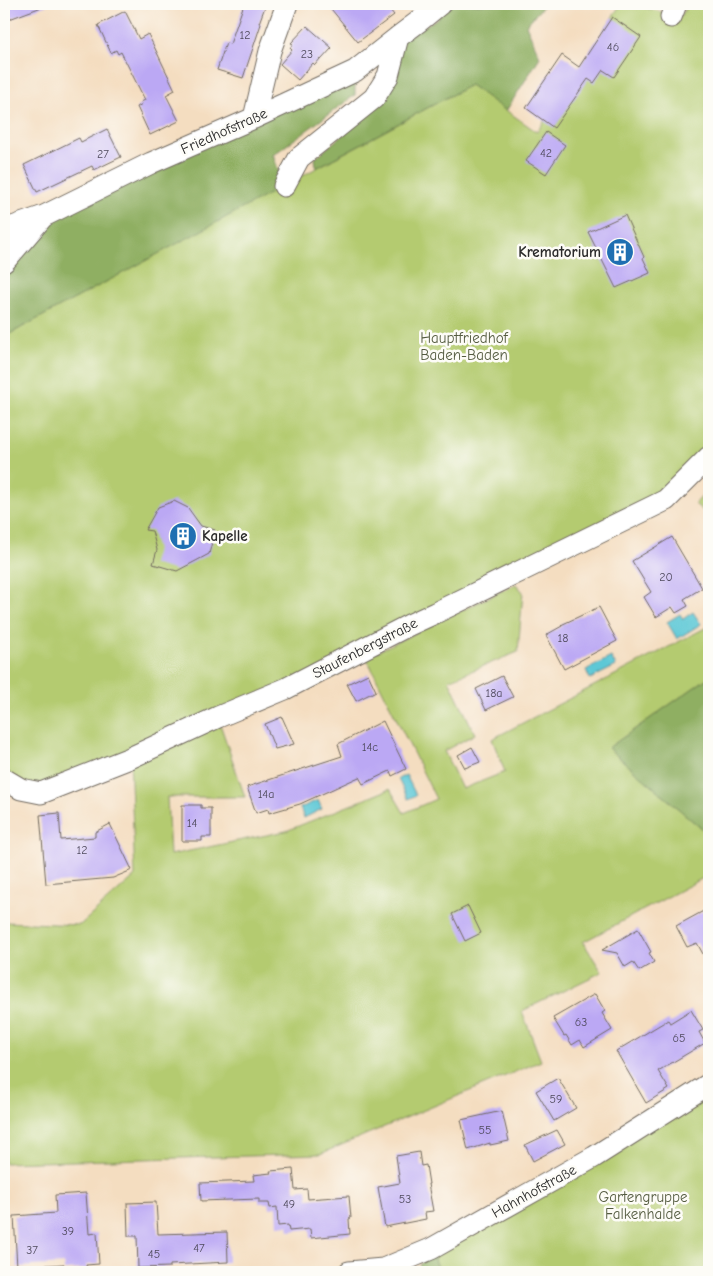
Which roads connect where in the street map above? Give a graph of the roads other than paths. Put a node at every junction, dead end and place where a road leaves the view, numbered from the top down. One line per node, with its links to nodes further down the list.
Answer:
1 (287, 4): 4 (street)
2 (440, 4): 3 (street, Friedhofstraße)
3 (398, 37): 4 (street, Friedhofstraße); 5 (street)
4 (254, 118): 6 (street, Friedhofstraße)
5 (284, 186)
6 (44, 216): 7 (street, Friedhofstraße); 8 (street, Friedhofstraße)
7 (4, 230)
8 (4, 262)
9 (709, 457): 10 (street, Staufenbergstraße)
10 (4, 779)
11 (709, 1084): 12 (street, Hahnhofstraße)
12 (349, 1272)

